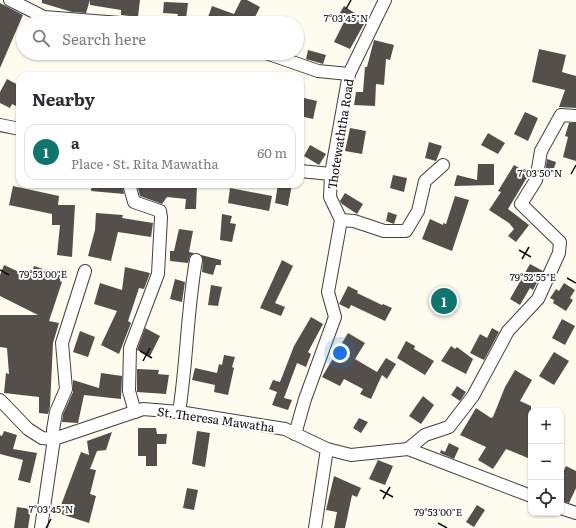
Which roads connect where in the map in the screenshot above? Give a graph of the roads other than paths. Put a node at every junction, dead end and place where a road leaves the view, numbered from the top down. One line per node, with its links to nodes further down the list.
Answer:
1 (10, 0): 3 (street)
2 (385, 0): 5 (street, Thotewaththa Road)
3 (42, 16)
4 (286, 60): 5 (street)
5 (349, 74): 11 (street, Thotewaththa Road)
6 (576, 116): 22 (street)
7 (0, 125): 8 (street)
8 (16, 128)
9 (443, 165): 13 (street)
10 (304, 171): 11 (street)
11 (331, 174): 13 (street, Thotewaththa Road)
12 (130, 188): 17 (street)
13 (341, 220): 19 (street)
14 (196, 260): 18 (street)
15 (85, 271): 20 (street)
16 (0, 400): 20 (street)
17 (135, 412): 18 (street, St. Theresa Mawatha); 20 (street, St. Theresa Mawatha)
18 (179, 412): 19 (street, St. Theresa Mawatha)
19 (295, 434): 21 (street, St. Theresa Mawatha)
20 (54, 439): 26 (street)
21 (327, 449): 22 (street, St. Theresa Mawatha); 27 (street)
22 (408, 449): 23 (street)
23 (528, 495)
24 (564, 509): 25 (street)
25 (576, 514)
26 (41, 528)
27 (315, 528)

